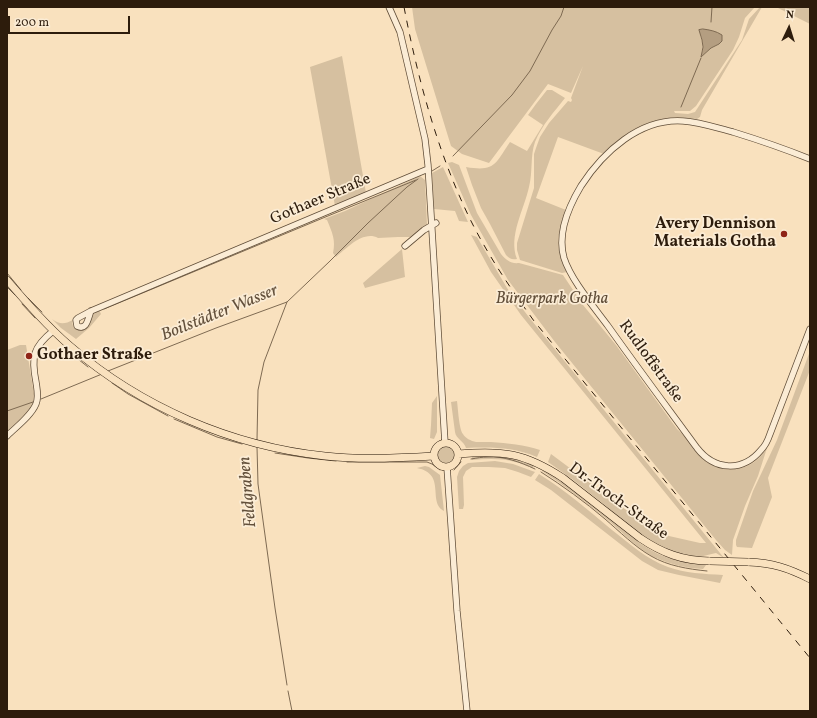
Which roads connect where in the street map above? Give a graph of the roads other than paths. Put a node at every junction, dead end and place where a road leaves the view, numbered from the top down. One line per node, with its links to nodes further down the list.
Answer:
1 (390, 7): 3 (street)
2 (810, 159): 8 (street, Rudloffstraße)
3 (428, 169): 4 (street); 7 (street, Gothaer Straße)
4 (434, 224): 5 (street); 11 (street)
5 (405, 246)
6 (7, 280): 9 (main road)
7 (91, 311)
8 (810, 329)
9 (53, 331): 10 (street); 13 (main road)
10 (7, 436)
11 (445, 443): 12 (main road); 13 (main road)
12 (458, 454): 14 (main road); 15 (main road, Dr.-Troch-Straße, bridge)
13 (434, 456): 14 (main road)
14 (447, 467): 16 (street)
15 (810, 579)
16 (467, 711)

